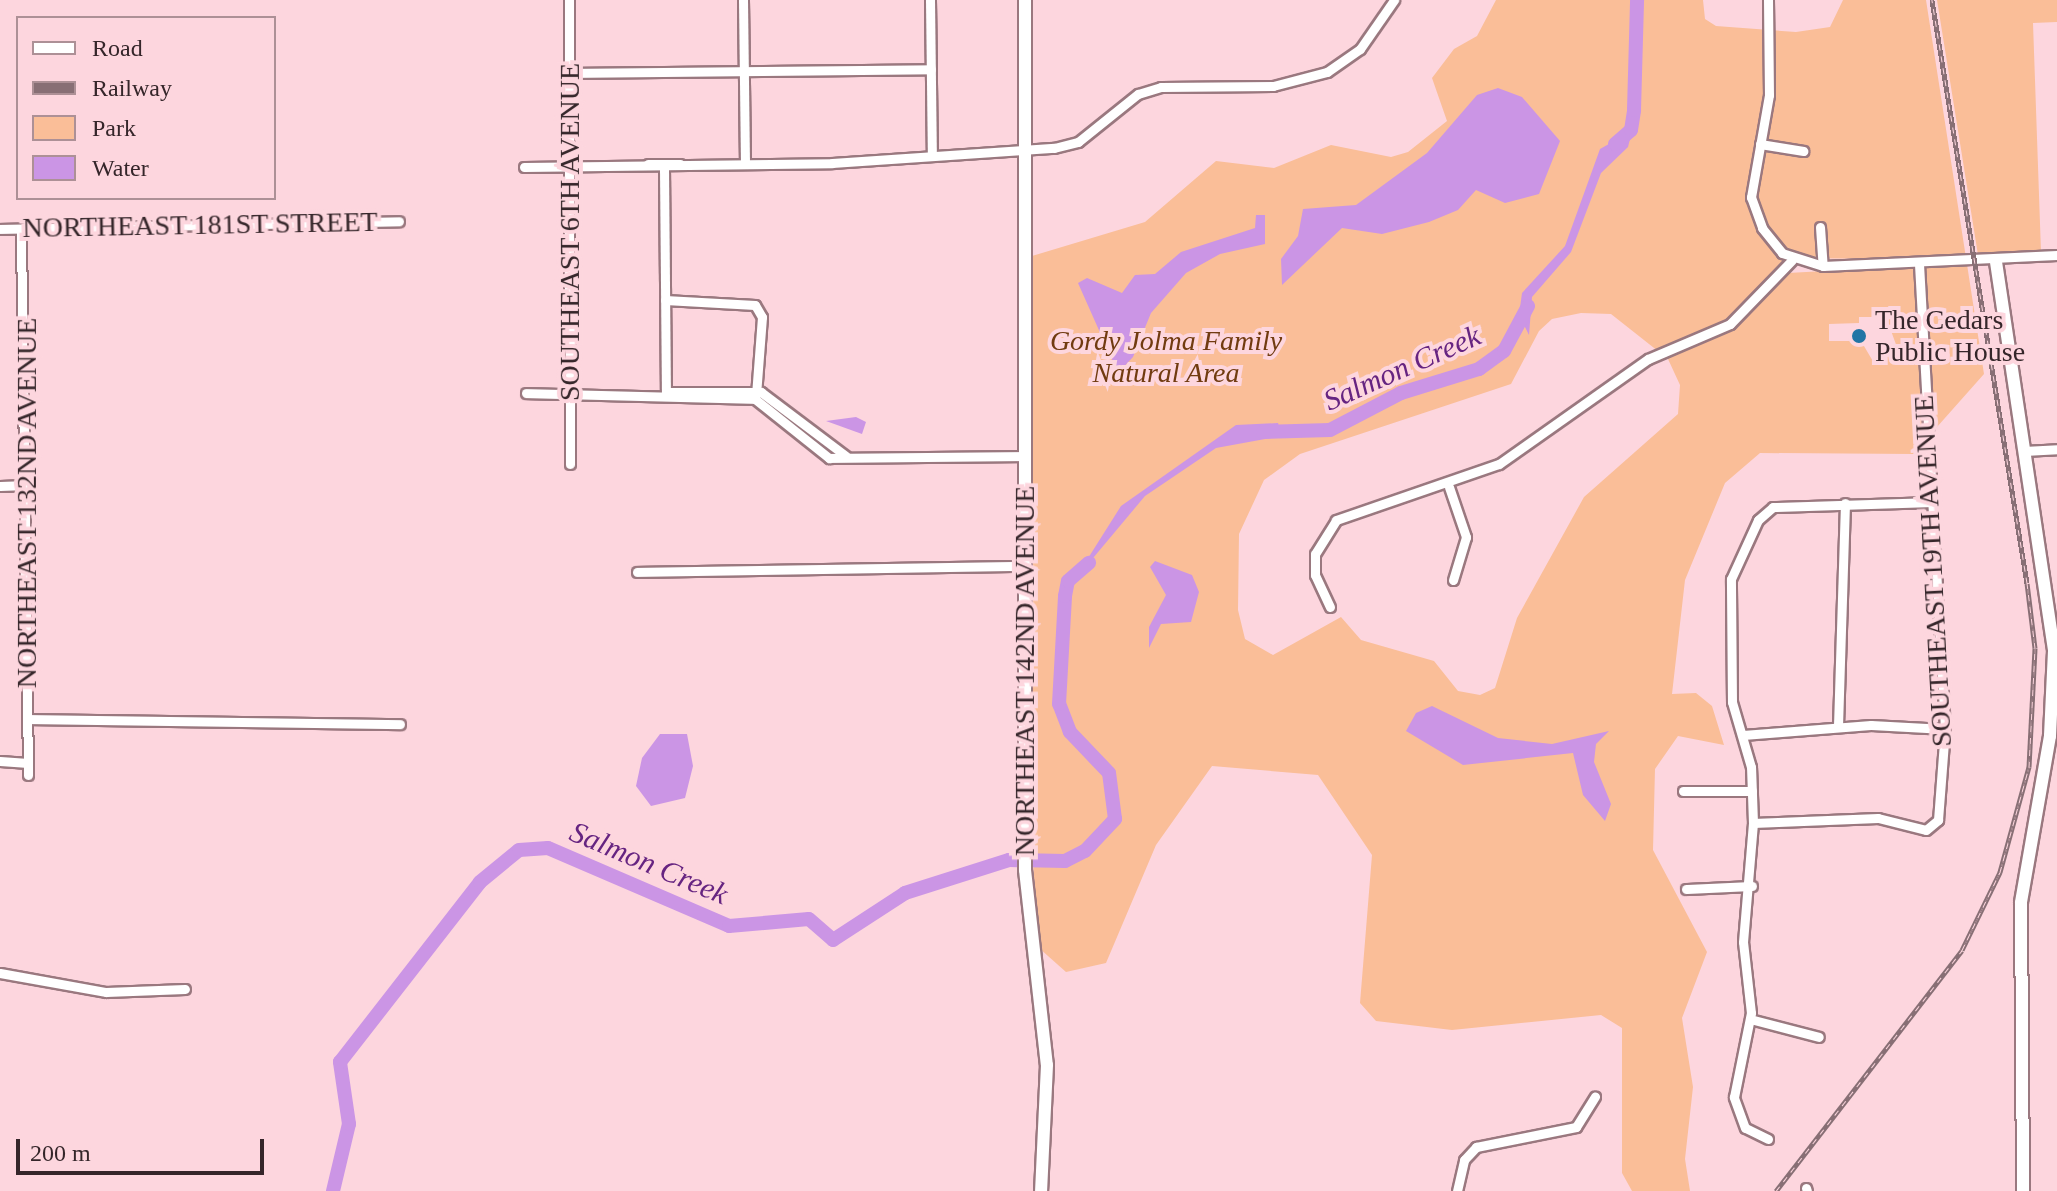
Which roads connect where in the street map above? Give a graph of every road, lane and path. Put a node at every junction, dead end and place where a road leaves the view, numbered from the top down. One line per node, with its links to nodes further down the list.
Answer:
1 (569, 0): 9 (street, SOUTHEAST 6TH AVENUE)
2 (743, 0): 8 (street)
3 (930, 0): 7 (street)
4 (1025, 0): 11 (street, NORTHEAST 142ND AVENUE)
5 (1394, 0): 11 (street)
6 (1768, 0): 10 (street)
7 (931, 69): 8 (street); 13 (street)
8 (744, 71): 9 (street); 14 (street)
9 (569, 73): 17 (street, SOUTHEAST 6TH AVENUE)
10 (1760, 144): 12 (street); 25 (street)
11 (1025, 149): 13 (street); 36 (street, NORTHEAST 142ND AVENUE)
12 (1803, 151)
13 (932, 155): 14 (street)
14 (745, 163): 16 (street)
15 (648, 164): 16 (street); 17 (street); 19 (street)
16 (680, 164): 19 (street)
17 (570, 165): 18 (street); 30 (street, SOUTHEAST 6TH AVENUE)
18 (524, 167)
19 (664, 169): 29 (street)
20 (399, 221): 23 (street, NORTHEAST 181ST STREET)
21 (1820, 227): 28 (street)
22 (0, 229): 23 (street, NORTHEAST 181ST STREET)
23 (21, 232): 38 (street, NORTHEAST 132ND AVENUE)
24 (2057, 255): 26 (street)
25 (1792, 260): 28 (street); 40 (street)
26 (1996, 262): 27 (street); 35 (street)
27 (1919, 265): 28 (street); 41 (street, SOUTHEAST 19TH AVENUE)
28 (1823, 266)
29 (665, 300): 31 (street); 33 (street)
30 (570, 392): 31 (street); 32 (street); 37 (street, SOUTHEAST 6TH AVENUE)
31 (666, 392): 33 (street)
32 (526, 393)
33 (756, 395): 36 (street)
34 (2057, 449): 35 (street)
35 (2024, 451): 68 (street)
36 (1025, 456): 43 (street, NORTHEAST 142ND AVENUE)
37 (570, 464)
38 (27, 485): 39 (street); 47 (street, NORTHEAST 132ND AVENUE)
39 (0, 486)
40 (1449, 487): 45 (street); 46 (street)
41 (1929, 502): 42 (street); 50 (street, SOUTHEAST 19TH AVENUE)
42 (1845, 503): 49 (street); 51 (street)
43 (1024, 566): 44 (street); 66 (street, NORTHEAST 142ND AVENUE)
44 (637, 572)
45 (1453, 580)
46 (1330, 607)
47 (29, 719): 48 (street); 53 (street, NORTHEAST 132ND AVENUE)
48 (400, 724)
49 (1838, 726): 50 (street); 51 (street)
50 (1945, 729): 57 (street, SOUTHEAST 19TH AVENUE)
51 (1743, 735): 56 (street)
52 (0, 761): 53 (street)
53 (28, 763): 54 (street, NORTHEAST 132ND AVENUE)
54 (28, 775)
55 (1683, 791): 56 (street)
56 (1752, 791): 57 (street)
57 (1753, 823): 58 (street)
58 (1752, 886): 59 (street); 62 (street)
59 (1686, 889)
60 (0, 973): 61 (street)
61 (185, 989)
62 (1750, 1019): 63 (street); 65 (street)
63 (1819, 1037)
64 (1595, 1097): 67 (street)
65 (1768, 1139)
66 (1041, 1191)
67 (1457, 1191)
68 (2023, 1191)

